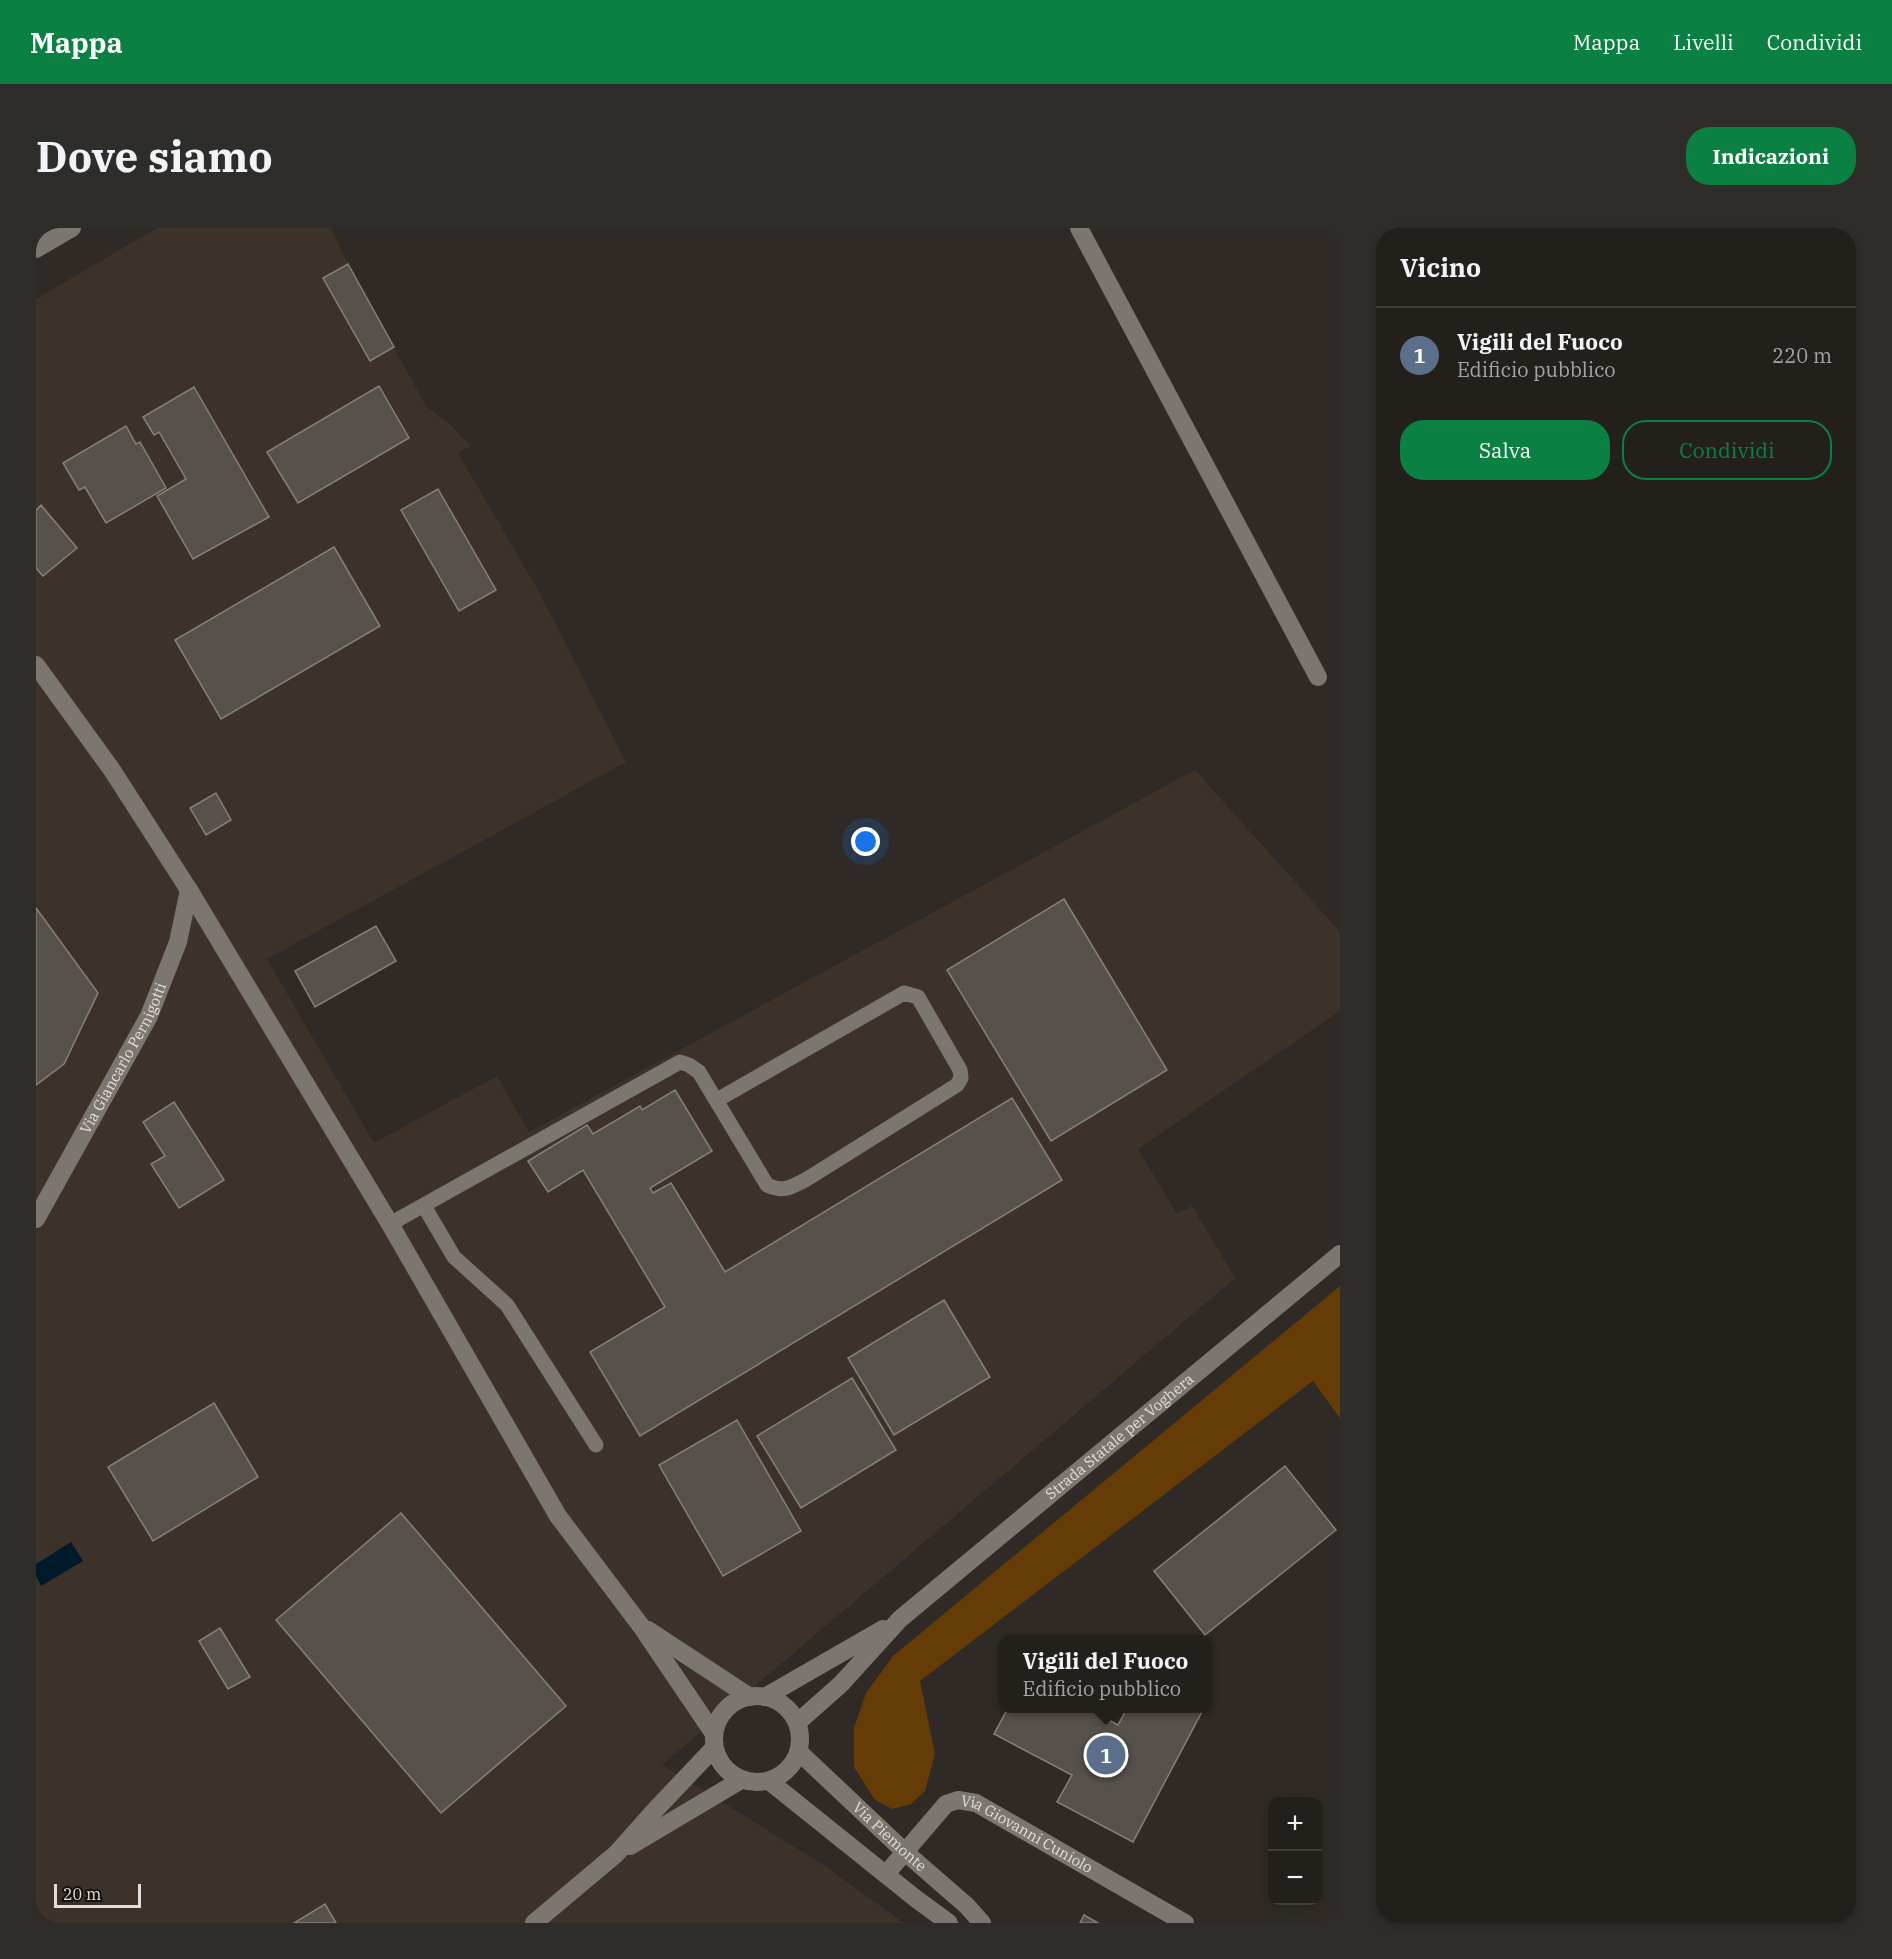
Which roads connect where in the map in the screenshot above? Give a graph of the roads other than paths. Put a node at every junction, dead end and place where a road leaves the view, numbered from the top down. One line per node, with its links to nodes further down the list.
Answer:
1 (72, 228): 3 (main road)
2 (1079, 228): 5 (main road)
3 (36, 249)
4 (36, 665): 6 (main road)
5 (1318, 677)
6 (189, 890): 9 (main road, Via Giancarlo Pernigotti); 10 (main road)
7 (717, 1100): 7 (lane); 8 (lane)
8 (424, 1206): 10 (lane); 12 (lane)
9 (36, 1218)
10 (390, 1224): 14 (main road)
11 (1340, 1254): 13 (main road, Strada Statale per Voghera)
12 (596, 1445)
13 (900, 1618): 15 (main road, Strada Statale per Voghera); 16 (main road, Strada Statale per Voghera)
14 (641, 1626): 15 (main road); 17 (main road)
15 (757, 1696): 16 (main road); 17 (main road)
16 (797, 1723): 18 (main road)
17 (714, 1741): 19 (main road); 22 (main road)
18 (799, 1752): 20 (main road); 21 (main road, Via Piemonte)
19 (741, 1780): 20 (main road); 22 (main road)
20 (769, 1781): 23 (main road, Via Piemonte)
21 (905, 1852): 23 (main road, Via Giovanni Cuniolo); 26 (main road, Via Piemonte); 27 (main road, Via Giovanni Cuniolo)
22 (616, 1854): 24 (main road)
23 (886, 1874): 25 (main road, Via Piemonte)
24 (534, 1923)
25 (949, 1923)
26 (982, 1923)
27 (1185, 1923)

